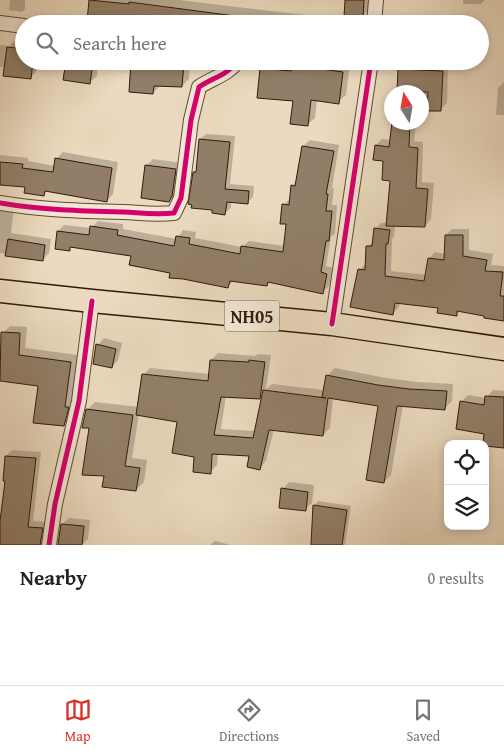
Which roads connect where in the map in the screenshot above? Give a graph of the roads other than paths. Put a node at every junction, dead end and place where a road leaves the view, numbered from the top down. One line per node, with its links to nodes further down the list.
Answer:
1 (376, 0): 2 (street)
2 (375, 15)
3 (0, 23): 4 (street)
4 (15, 25)
5 (228, 70): 7 (street)
6 (370, 70): 10 (street)
7 (0, 203)
8 (0, 291): 9 (main road, NH05)
9 (92, 301): 10 (main road, NH05); 12 (street)
10 (332, 324): 11 (main road, NH05)
11 (504, 349)
12 (49, 545)

